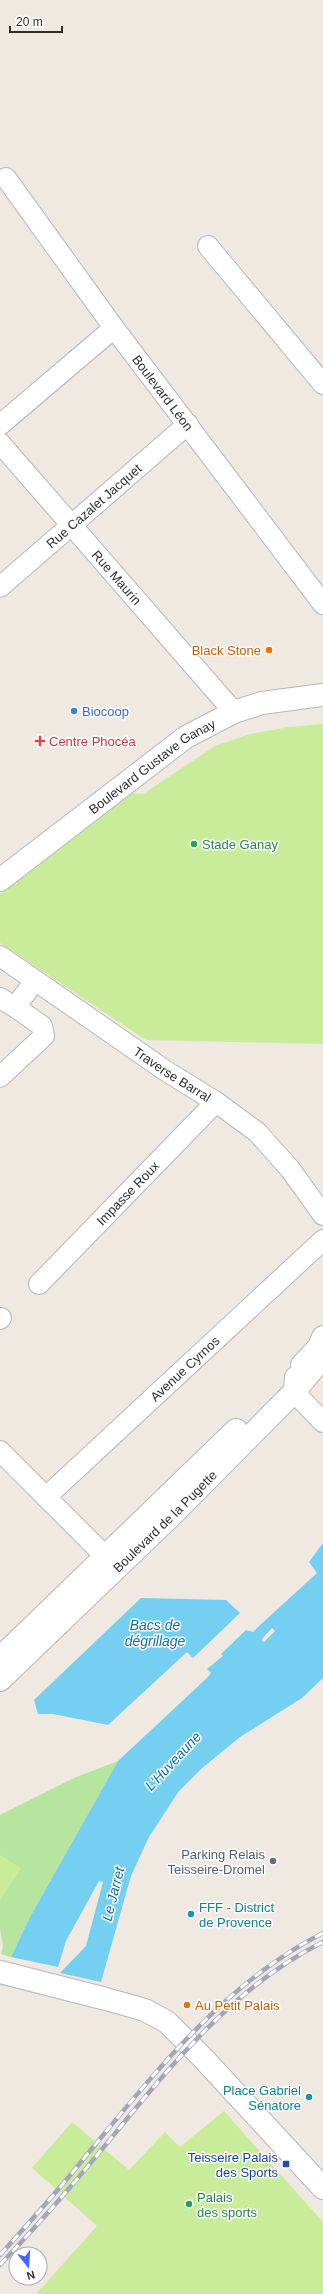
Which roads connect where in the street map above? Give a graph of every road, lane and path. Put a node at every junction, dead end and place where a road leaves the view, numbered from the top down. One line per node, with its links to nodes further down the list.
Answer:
1 (6, 178): 3 (street, Boulevard Léon)
2 (208, 246): 4 (street)
3 (114, 328): 5 (street, Boulevard Léon); 6 (street)
4 (323, 384)
5 (188, 424): 8 (street, Rue Cazalet Jacquet); 10 (street, Boulevard Léon)
6 (0, 425)
7 (0, 443): 8 (street, Rue Maurin)
8 (70, 524): 9 (street, Rue Cazalet Jacquet); 12 (street, Rue Maurin)
9 (0, 587)
10 (323, 604)
11 (323, 695): 12 (street, Boulevard Gustave Ganay)
12 (234, 712): 13 (street, Boulevard Gustave Ganay)
13 (0, 880)
14 (0, 956): 15 (street, Traverse Barral)
15 (35, 981): 16 (street); 18 (street, Traverse Barral)
16 (8, 1003): 17 (street)
17 (0, 1077)
18 (216, 1102): 19 (street, Traverse Barral); 21 (street, Impasse Roux)
19 (323, 1215)
20 (323, 1240): 27 (street, Avenue Cyrnos)
21 (39, 1284)
22 (323, 1336): 24 (street, Boulevard de la Pugette)
23 (323, 1357): 24 (street, Boulevard de la Pugette)
24 (295, 1382): 25 (street); 28 (street, Boulevard de la Pugette); 30 (street, Boulevard de la Pugette)
25 (323, 1422)
26 (0, 1451): 27 (street)
27 (46, 1497): 28 (street)
28 (105, 1556): 29 (street, Boulevard de la Pugette)
29 (0, 1658)
30 (0, 1680)
31 (0, 1972): 32 (street)
32 (323, 2188)

